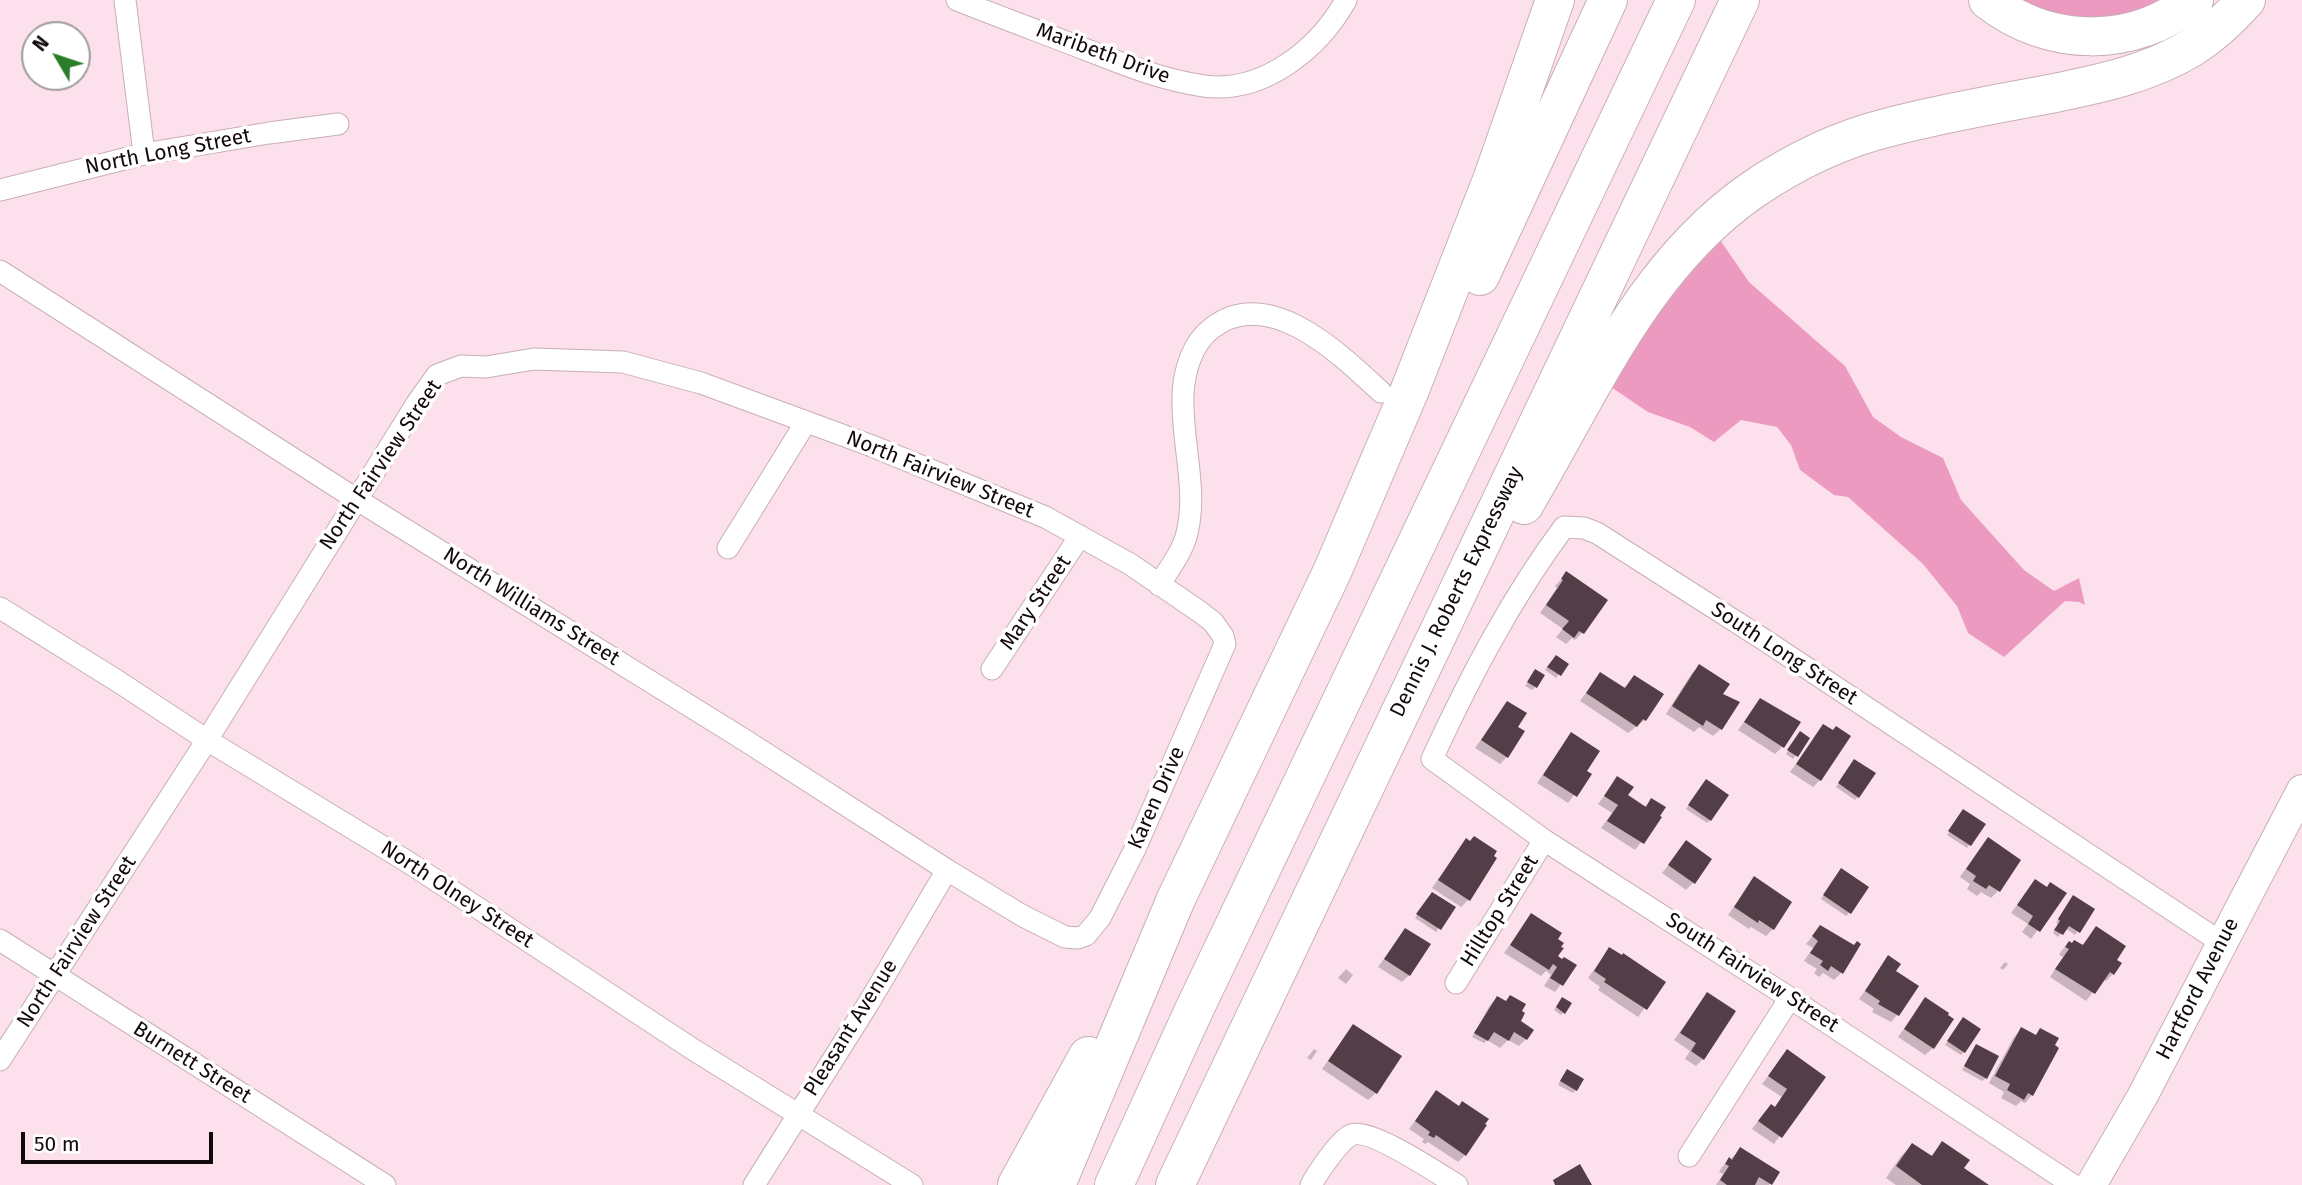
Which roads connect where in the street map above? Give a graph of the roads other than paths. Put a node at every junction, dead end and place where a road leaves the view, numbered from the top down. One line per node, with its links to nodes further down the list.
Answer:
1 (125, 0): 12 (street)
2 (957, 0): 3 (street, Maribeth Drive)
3 (1346, 0)
4 (1555, 0): 20 (highway)
5 (1608, 0): 20 (highway)
6 (1676, 0): 46 (highway)
7 (1740, 0): 25 (highway, Dennis J. Roberts Expressway)
8 (1988, 0): 9 (highway)
9 (2194, 0)
10 (2246, 0): 25 (highway)
11 (338, 124): 12 (street, North Long Street)
12 (144, 154): 13 (street, North Long Street)
13 (0, 190)
14 (0, 271): 17 (street, North Williams Street)
15 (1381, 392): 21 (street)
16 (806, 422): 17 (street, North Fairview Street); 18 (street, North Fairview Street); 19 (street)
17 (356, 499): 26 (street, North Fairview Street); 30 (street, North Williams Street)
18 (1080, 536): 21 (street, North Fairview Street); 24 (street, Mary Street)
19 (728, 548)
20 (1332, 572): 31 (highway)
21 (1159, 584): 23 (street, North Fairview Street)
22 (0, 608): 26 (street, North Olney Street)
23 (1223, 636): 32 (street, Karen Drive)
24 (992, 669)
25 (1401, 711): 47 (highway, Dennis J. Roberts Expressway)
26 (207, 740): 35 (street, North Fairview Street); 39 (street, North Olney Street)
27 (1432, 759): 29 (street, South Fairview Street); 34 (street, South Long Street)
28 (2302, 790): 34 (main road, Hartford Avenue)
29 (1544, 840): 36 (street, Hilltop Street); 37 (street, South Fairview Street)
30 (947, 870): 32 (street, North Williams Street); 39 (street, Pleasant Avenue)
31 (1176, 899): 44 (highway); 45 (highway)
32 (1065, 937)
33 (0, 940): 35 (street, Burnett Street)
34 (2222, 943): 51 (main road, Hartford Avenue)
35 (55, 977): 38 (street, North Fairview Street); 41 (street, Burnett Street)
36 (1456, 983)
37 (1790, 998): 40 (street); 50 (street, South Fairview Street)
38 (0, 1060)
39 (799, 1113): 42 (street, Pleasant Avenue); 43 (street, North Olney Street)
40 (1689, 1156)
41 (385, 1185)
42 (754, 1185)
43 (912, 1185)
44 (1017, 1185)
45 (1056, 1185)
46 (1114, 1185)
47 (1175, 1185)
48 (1311, 1185): 49 (street)
49 (1457, 1185)
50 (2073, 1185)
51 (2091, 1185)

